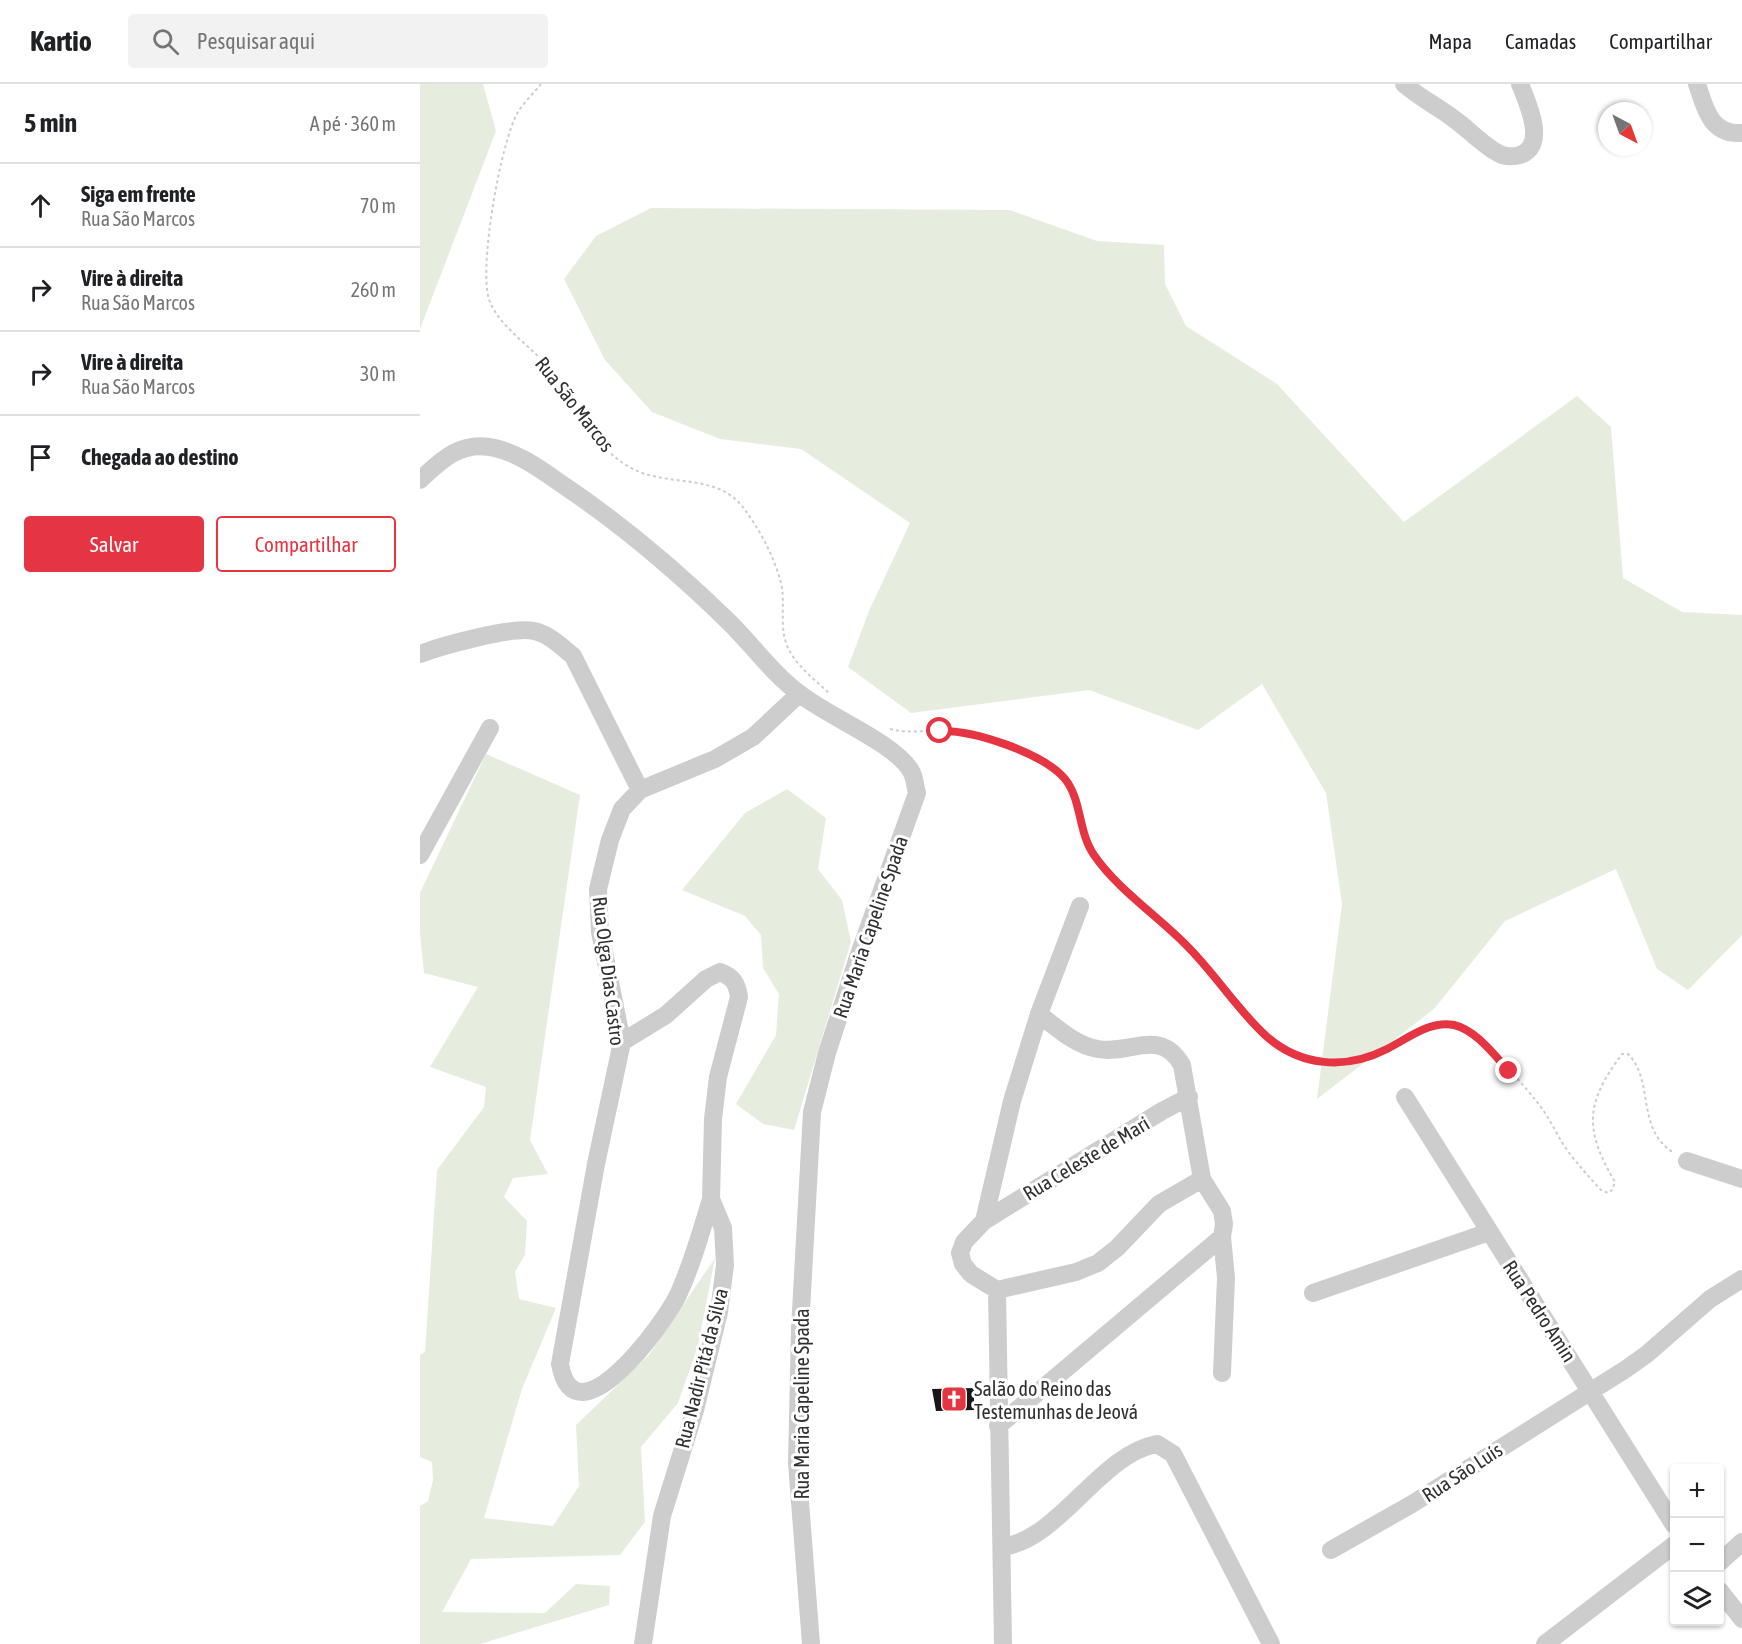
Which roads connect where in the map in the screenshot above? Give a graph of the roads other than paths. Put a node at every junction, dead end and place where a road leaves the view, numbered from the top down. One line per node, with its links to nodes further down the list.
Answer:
1 (1404, 84): 2 (street)
2 (1520, 84)
3 (1703, 87): 4 (street)
4 (1742, 133)
5 (420, 480): 7 (street, Rua Maria Capeline Spada)
6 (420, 654): 9 (street)
7 (799, 694): 9 (street, Rua Olga Dias Castro); 38 (street, Rua Maria Capeline Spada)
8 (490, 728): 10 (street)
9 (640, 790): 13 (street, Rua Olga Dias Castro)
10 (420, 855)
11 (1080, 906): 12 (street)
12 (1039, 1014): 14 (street); 20 (street)
13 (622, 1042): 19 (street, Rua Nadir Pitá da Silva); 19 (street, Rua Olga Dias Castro)
14 (1189, 1097): 17 (street); 20 (street, Rua Celeste de Mari)
15 (1405, 1097): 21 (street, Rua Pedro Amin)
16 (1687, 1161): 18 (street)
17 (1202, 1179): 22 (street); 24 (street)
18 (1742, 1179)
19 (711, 1199): 37 (street, Rua Nadir Pitá da Silva)
20 (984, 1221): 24 (street)
21 (1489, 1232): 25 (street); 27 (street, Rua Pedro Amin)
22 (1222, 1236): 26 (street); 28 (street)
23 (1742, 1279): 27 (street, Rua São Luís)
24 (997, 1290): 28 (street)
25 (1313, 1293)
26 (1222, 1373)
27 (1591, 1390): 29 (street, Rua Pedro Amin); 33 (street, Rua São Luís)
28 (998, 1426): 31 (street)
29 (1670, 1518)
30 (1742, 1542): 34 (street)
31 (1002, 1547): 39 (street); 40 (street)
32 (1670, 1548): 41 (street)
33 (1331, 1550)
34 (1724, 1558)
35 (1724, 1598): 36 (street)
36 (1742, 1619)
37 (643, 1644)
38 (811, 1644)
39 (1003, 1644)
40 (1271, 1644)
41 (1545, 1644)

